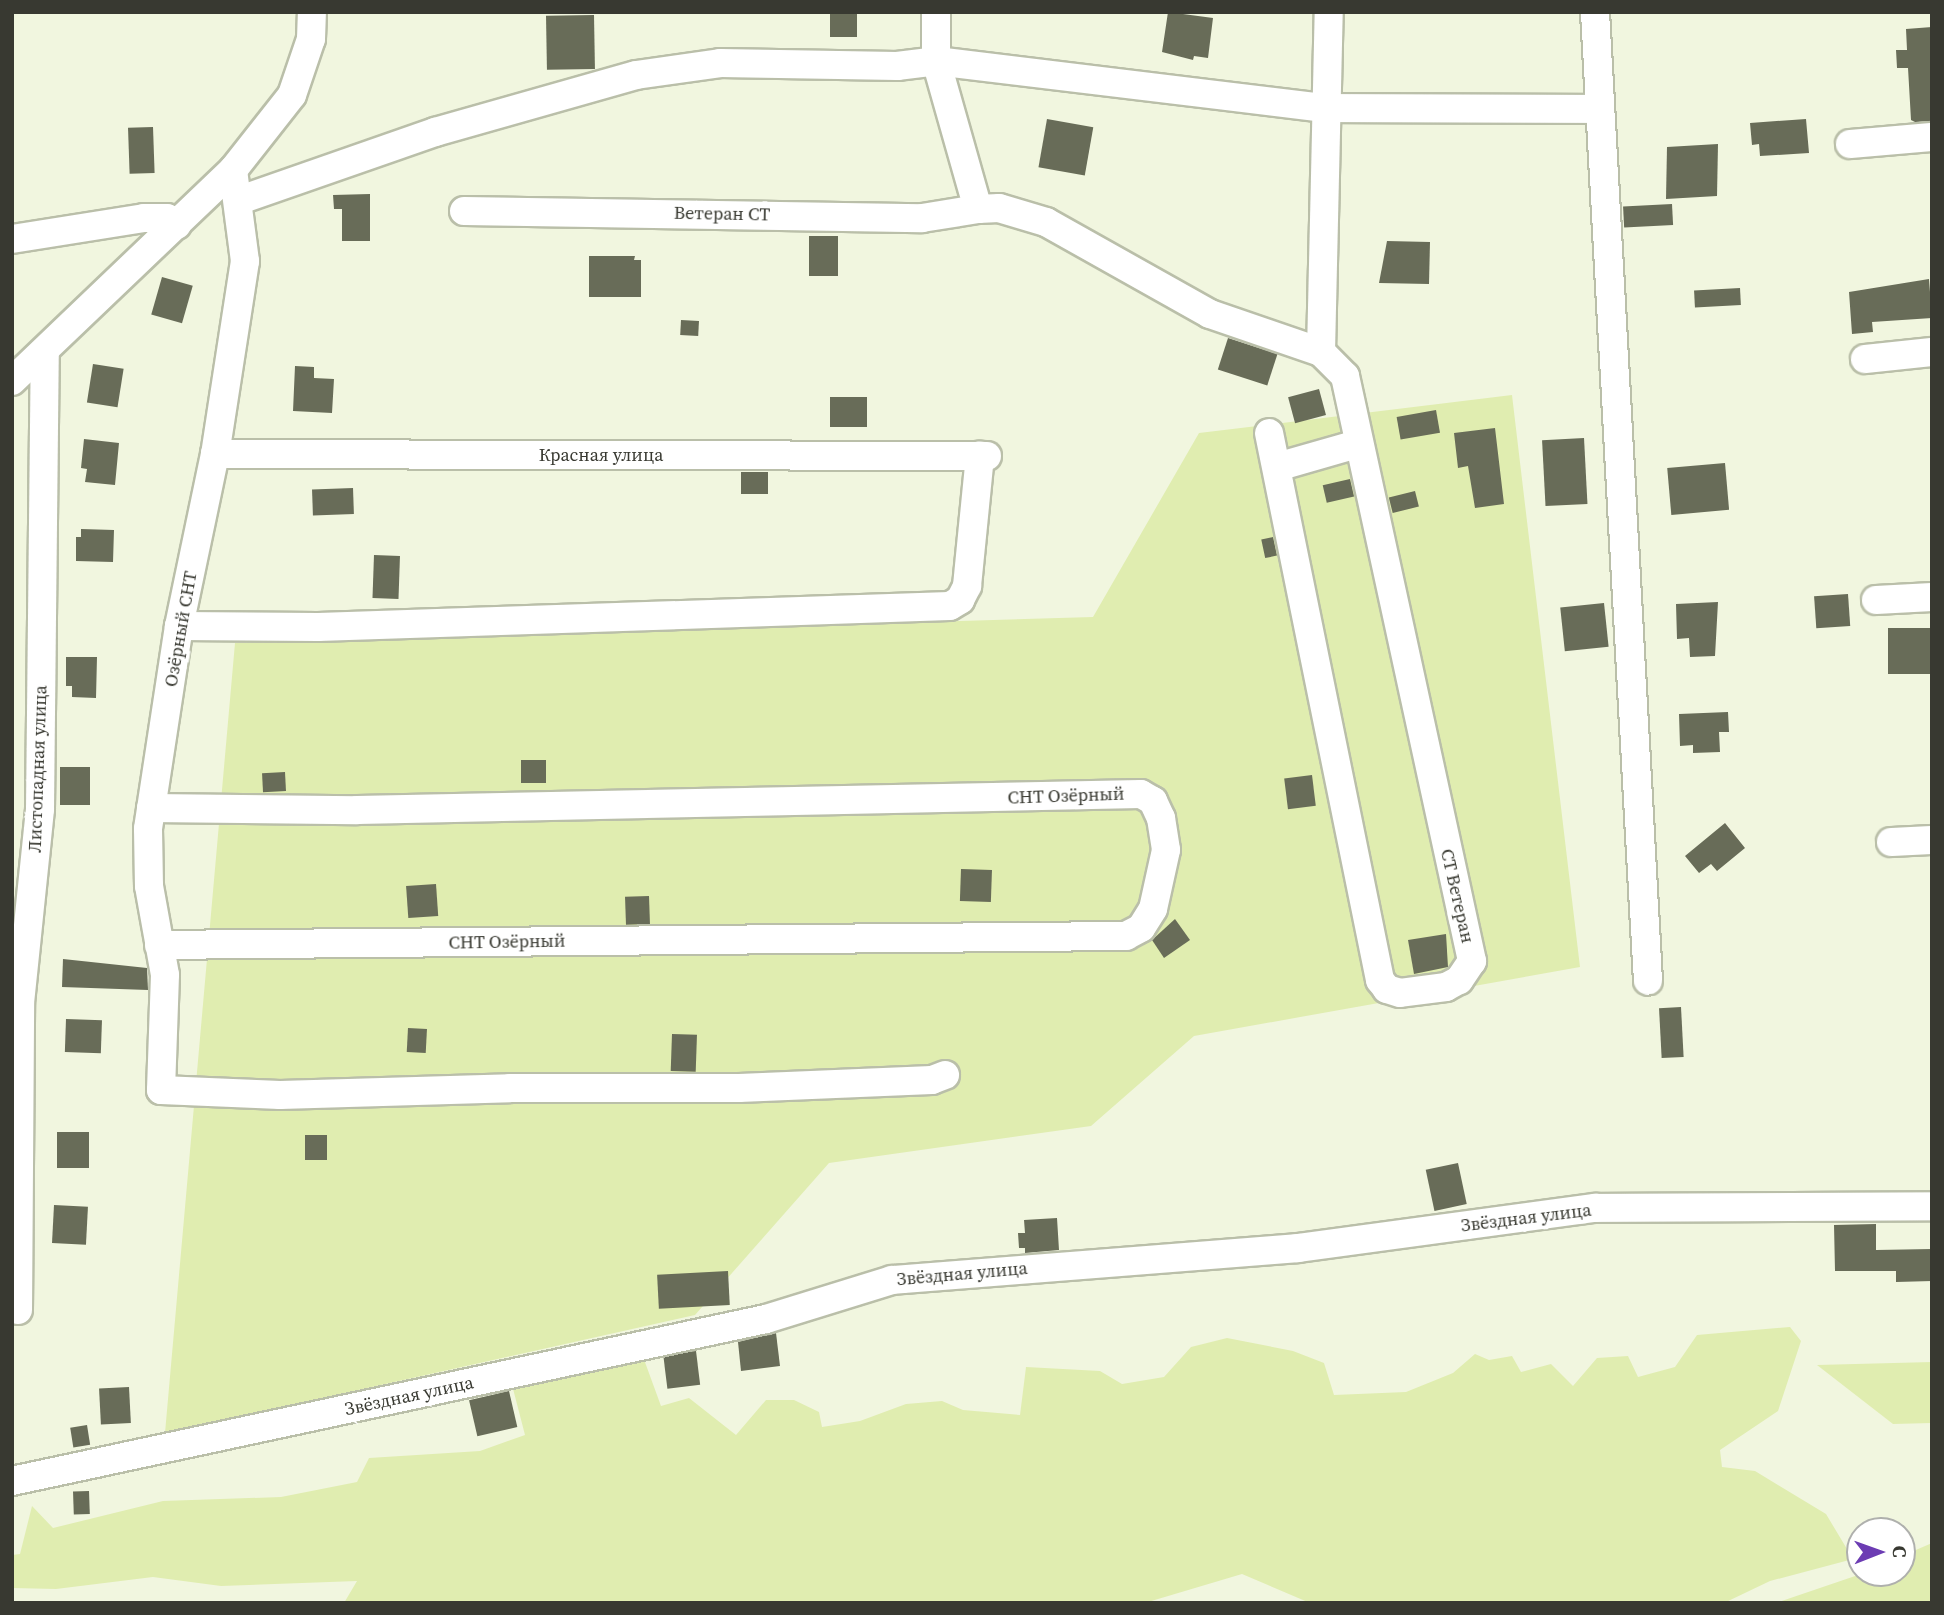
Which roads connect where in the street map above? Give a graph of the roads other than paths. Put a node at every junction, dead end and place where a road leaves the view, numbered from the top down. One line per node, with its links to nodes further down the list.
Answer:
1 (312, 12): 10 (street)
2 (936, 12): 5 (street)
3 (1329, 12): 6 (street)
4 (1595, 12): 7 (street)
5 (936, 61): 6 (street); 11 (street); 12 (street)
6 (1327, 108): 7 (street); 16 (street)
7 (1599, 108): 32 (street)
8 (1932, 137): 9 (street)
9 (1850, 144)
10 (233, 170): 11 (street, Озёрный СНТ); 14 (street)
11 (240, 200): 23 (street, Озёрный СНТ)
12 (978, 209): 13 (street, Ветеран СТ); 16 (street, Ветеран СТ)
13 (464, 211)
14 (177, 225): 15 (street); 18 (street)
15 (12, 239)
16 (1321, 352): 22 (street, СТ Ветеран)
17 (1932, 352): 19 (street)
18 (45, 353): 20 (street); 35 (street, Листопадная улица)
19 (1866, 359)
20 (12, 381)
21 (1269, 433): 24 (street, СТ Ветеран)
22 (1357, 444): 24 (street); 24 (street, СТ Ветеран)
23 (215, 454): 27 (street, Озёрный СНТ); 27 (street, Красная улица)
24 (1277, 467)
25 (1932, 597): 26 (street)
26 (1876, 600)
27 (180, 626): 28 (street, Озёрный СНТ)
28 (151, 808): 31 (street, Озёрный СНТ); 31 (street, СНТ Озёрный)
29 (1932, 840): 30 (street)
30 (1891, 842)
31 (159, 945): 33 (street, Озёрный СНТ)
32 (1648, 981)
33 (945, 1075)
34 (1932, 1206): 36 (street, Звёздная улица)
35 (18, 1310)
36 (12, 1481)

